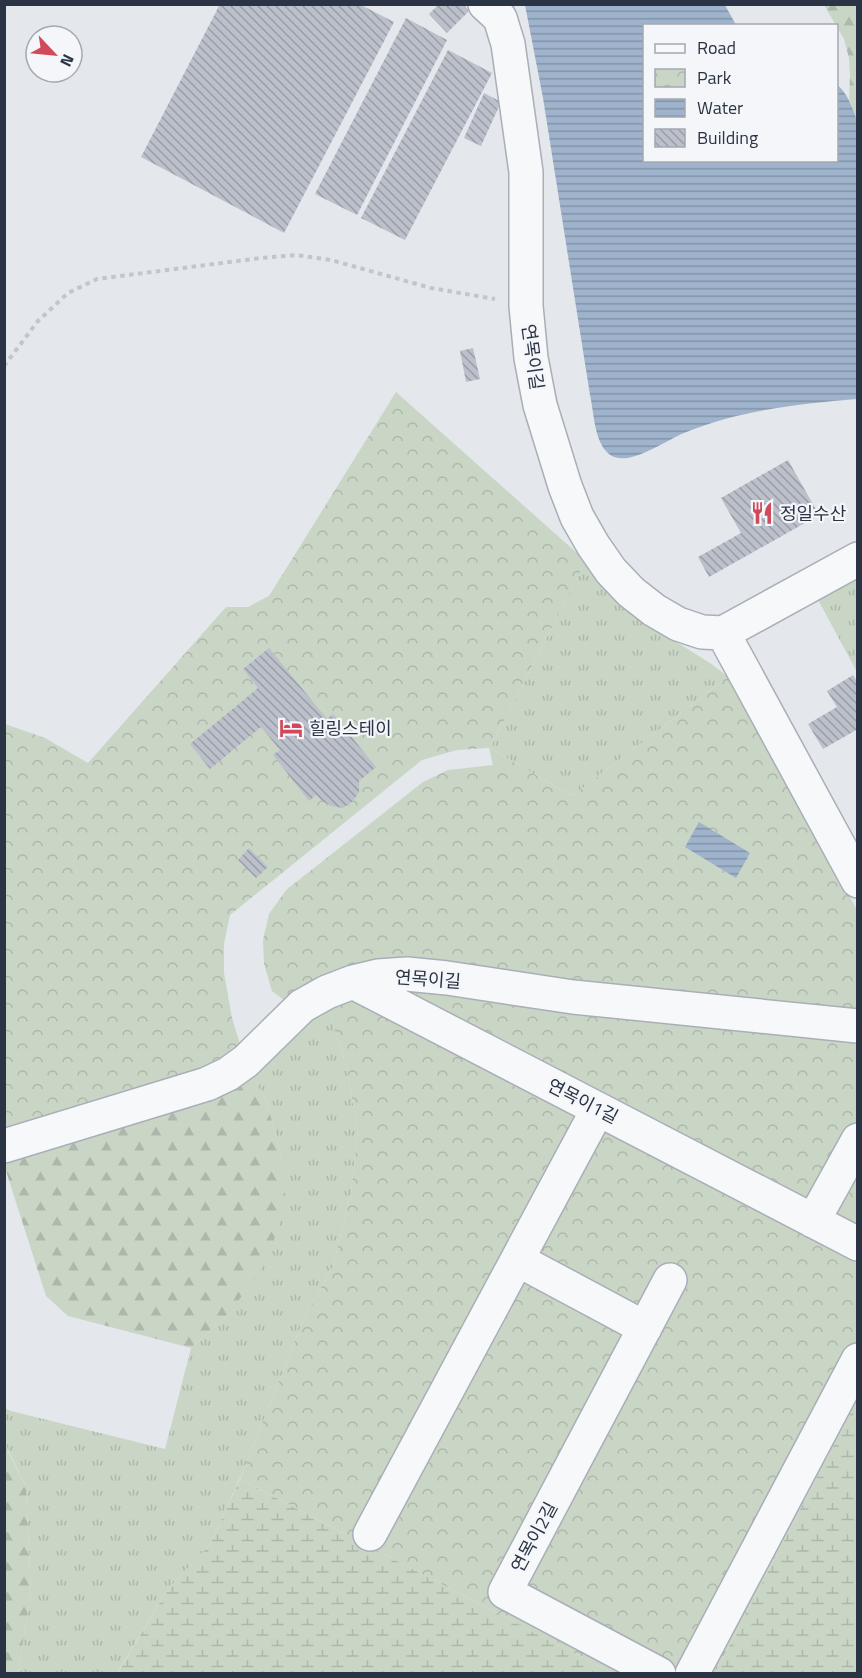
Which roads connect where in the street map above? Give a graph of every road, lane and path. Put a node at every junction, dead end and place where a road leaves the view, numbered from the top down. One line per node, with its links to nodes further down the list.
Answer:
1 (485, 4): 2 (street, 연목이길)
2 (526, 306): 3 (path); 5 (street, 연목이길)
3 (4, 366)
4 (858, 560): 5 (street)
5 (723, 633): 6 (street)
6 (858, 881)
7 (353, 982): 8 (street, 연목이길); 9 (street, 연목이1길); 11 (street, 연목이길)
8 (858, 1026)
9 (598, 1109): 12 (street, 연목이1길); 14 (street)
10 (858, 1140): 12 (street)
11 (4, 1146)
12 (813, 1221): 13 (street, 연목이1길)
13 (858, 1244)
14 (518, 1260): 16 (street); 18 (street)
15 (670, 1280): 16 (street, 연목이2길)
16 (645, 1328): 19 (street, 연목이2길)
17 (858, 1360): 20 (street)
18 (370, 1534)
19 (659, 1674)
20 (692, 1674)

